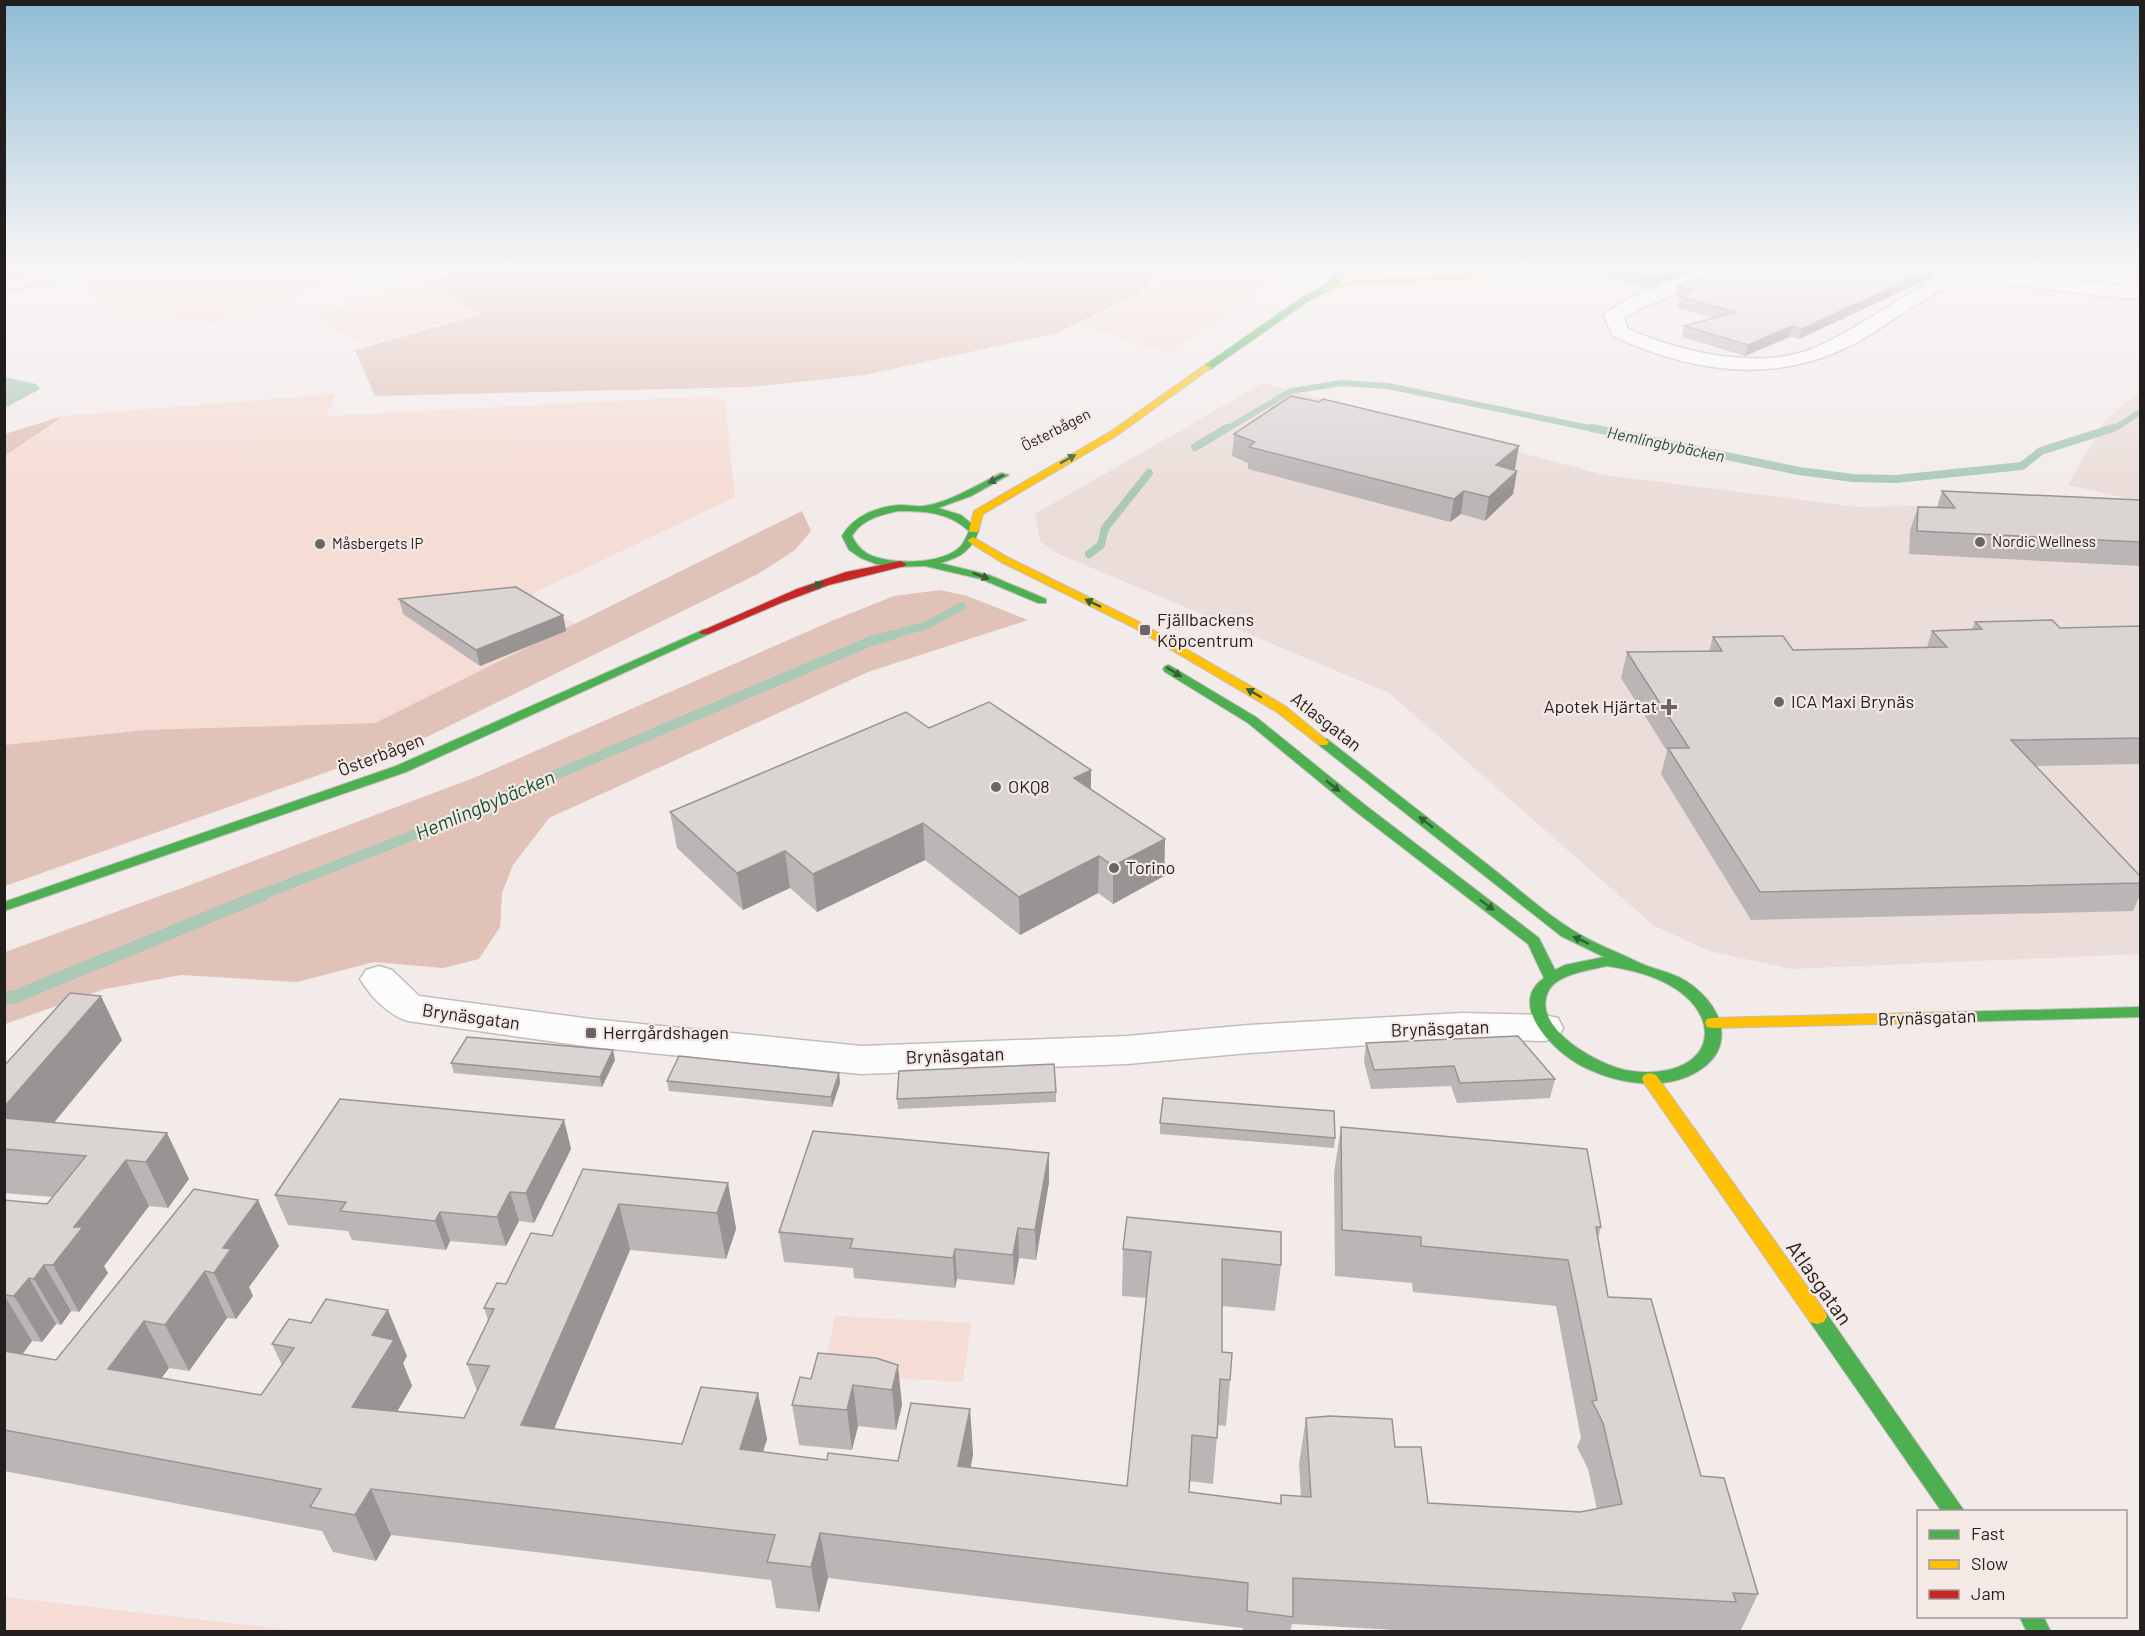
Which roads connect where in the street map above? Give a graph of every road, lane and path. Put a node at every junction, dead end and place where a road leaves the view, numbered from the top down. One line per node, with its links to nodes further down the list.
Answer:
1 (1246, 341): 4 (main road, Österbågen)
2 (1641, 341): 3 (street)
3 (1842, 341)
4 (1198, 376): 5 (main road, Österbågen); 8 (main road, Österbågen, one-way to 4)
5 (1103, 424)
6 (1014, 470): 7 (main road, Österbågen, one-way to 7)
7 (927, 508): 8 (main road, Atlasgatan); 10 (main road)
8 (974, 535): 9 (main road); 16 (main road, Atlasgatan, one-way to 8)
9 (925, 563): 10 (main road); 13 (main road, one-way to 13)
10 (901, 564): 12 (main road, Österbågen, one-way to 10)
11 (805, 574): 12 (main road, Österbågen)
12 (760, 607): 15 (main road, Österbågen)
13 (1057, 608)
14 (1154, 660): 17 (main road, one-way to 17)
15 (4, 907)
16 (1634, 965): 17 (main road); 20 (main road)
17 (1551, 976): 21 (main road)
18 (379, 979): 21 (street, Brynäsgatan)
19 (2140, 1012): 20 (main road, Brynäsgatan)
20 (1713, 1023): 22 (main road)
21 (1544, 1028): 22 (main road)
22 (1650, 1079): 23 (main road, Atlasgatan)
23 (1954, 1510)
24 (2031, 1618): 25 (main road)
25 (2040, 1632)

